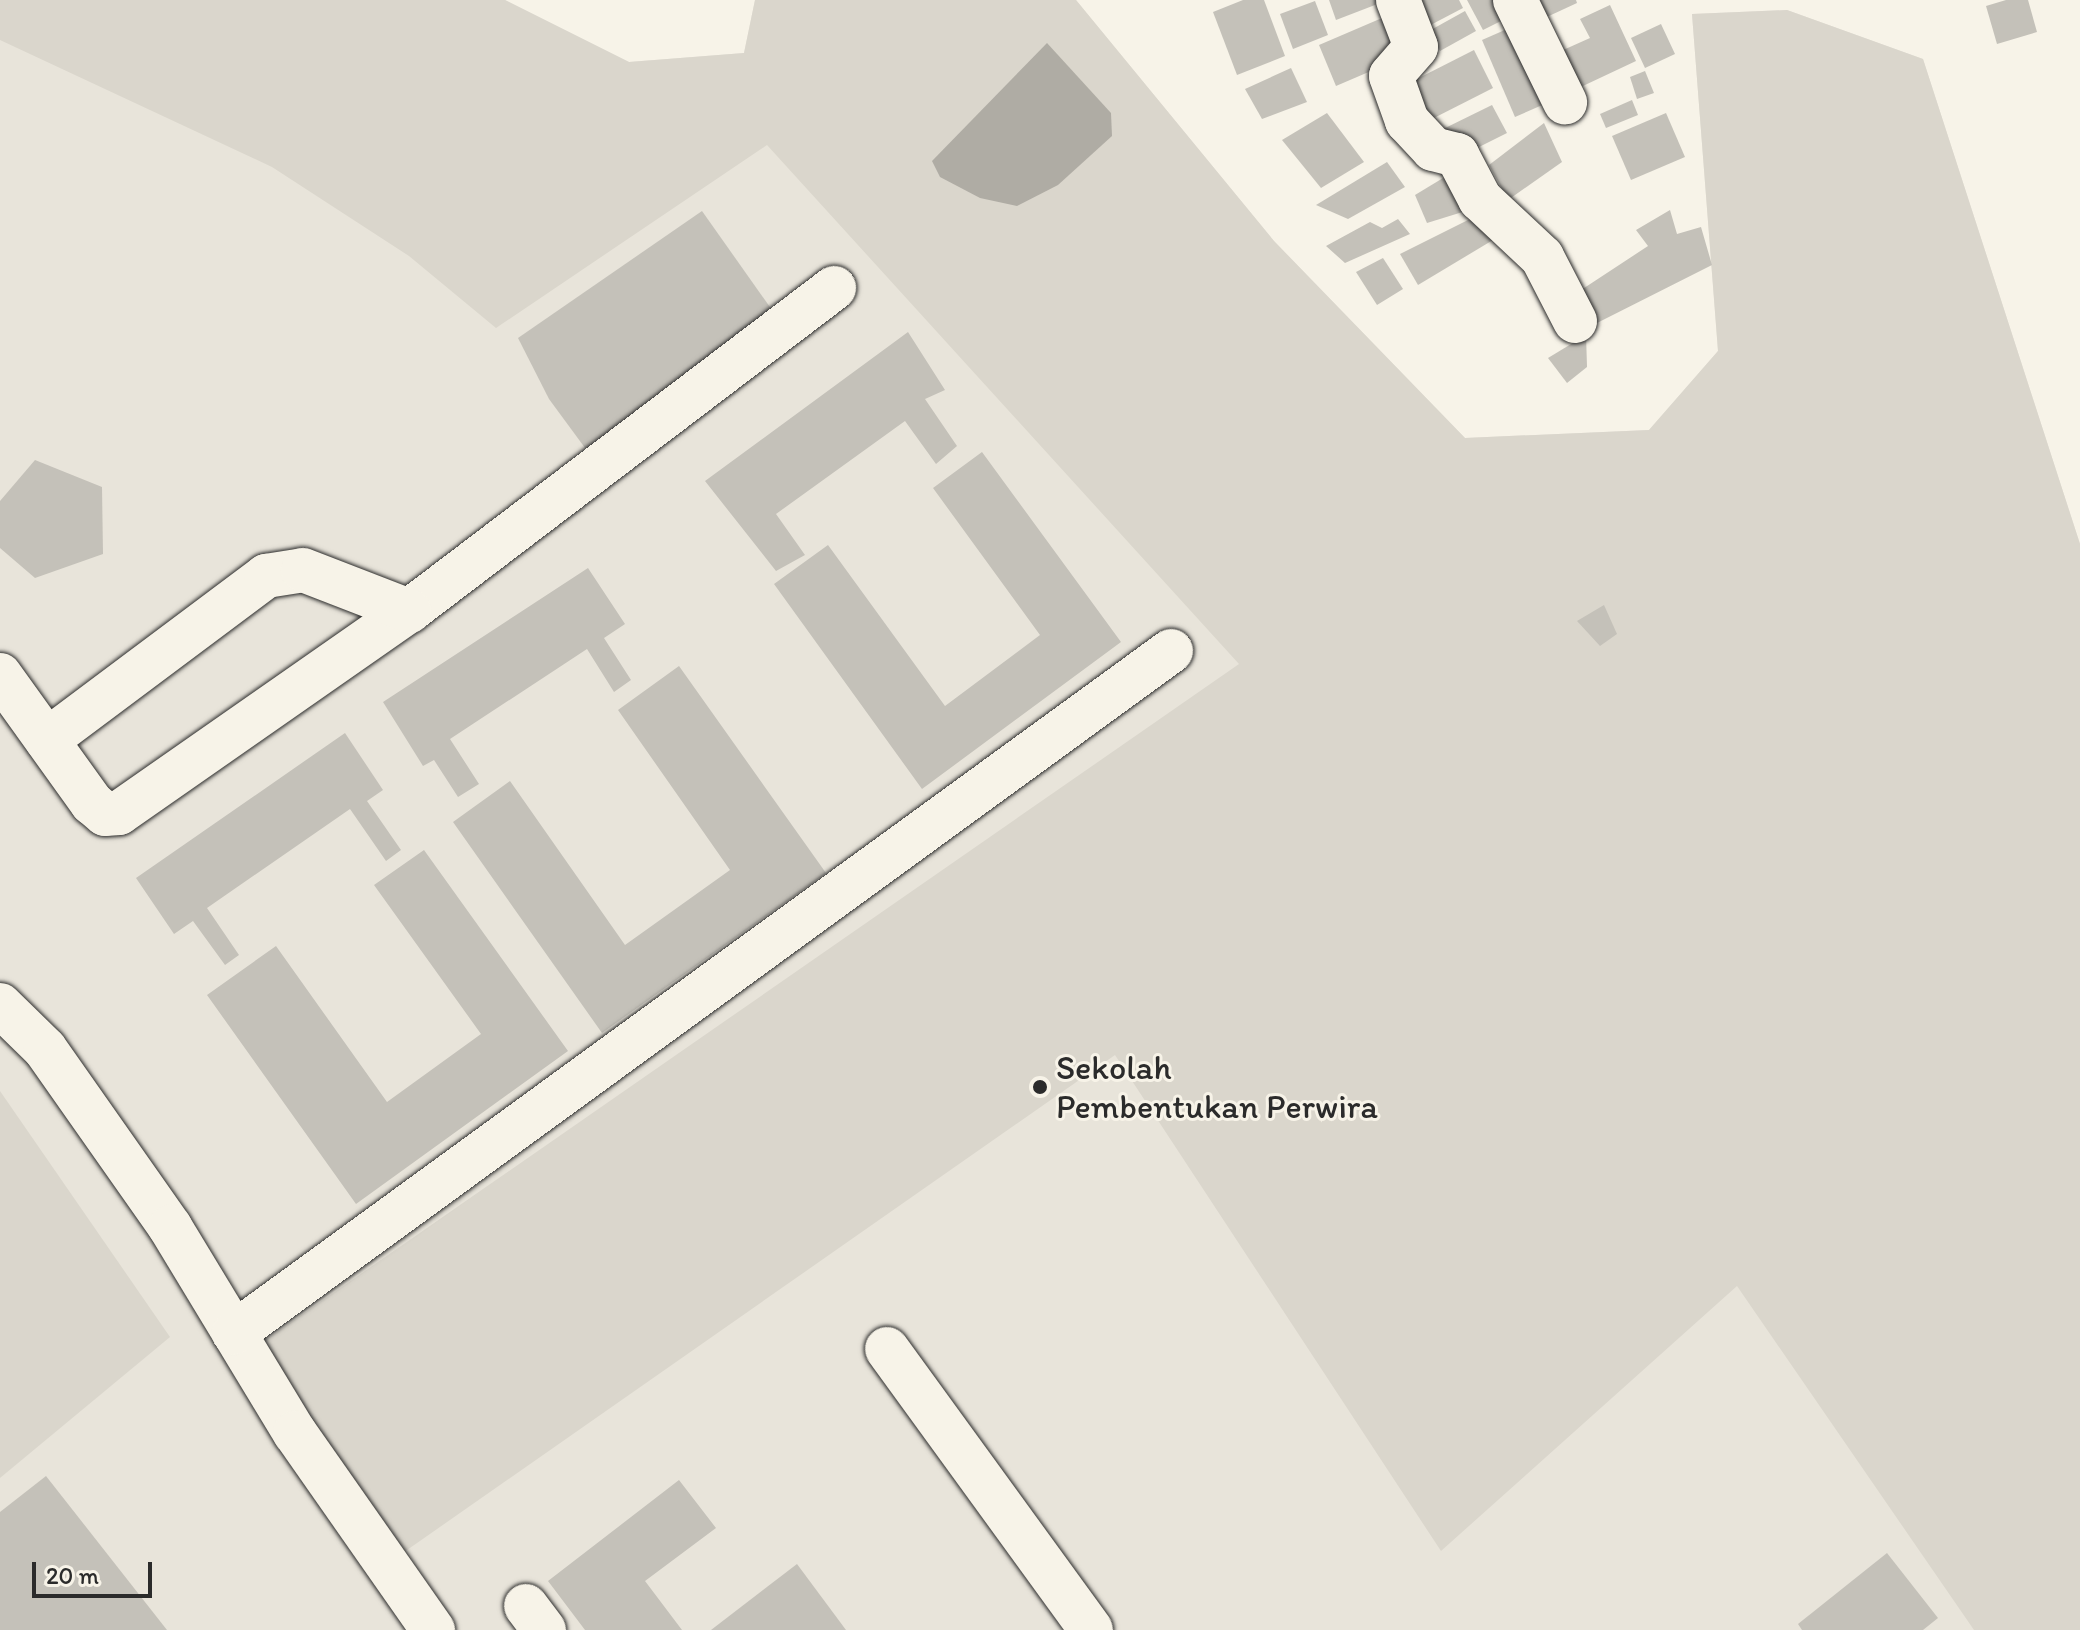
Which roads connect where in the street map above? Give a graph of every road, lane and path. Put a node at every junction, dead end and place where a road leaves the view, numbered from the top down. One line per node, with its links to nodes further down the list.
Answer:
1 (1398, 0): 5 (street)
2 (1515, 0): 3 (street)
3 (1565, 102)
4 (834, 288): 6 (street)
5 (1575, 321)
6 (409, 611): 9 (street); 9 (street)
7 (1171, 651): 11 (street)
8 (0, 675): 9 (street)
9 (47, 740)
10 (0, 1005): 11 (street)
11 (234, 1333): 13 (street)
12 (887, 1349): 14 (street)
13 (433, 1630)
14 (1091, 1630)

